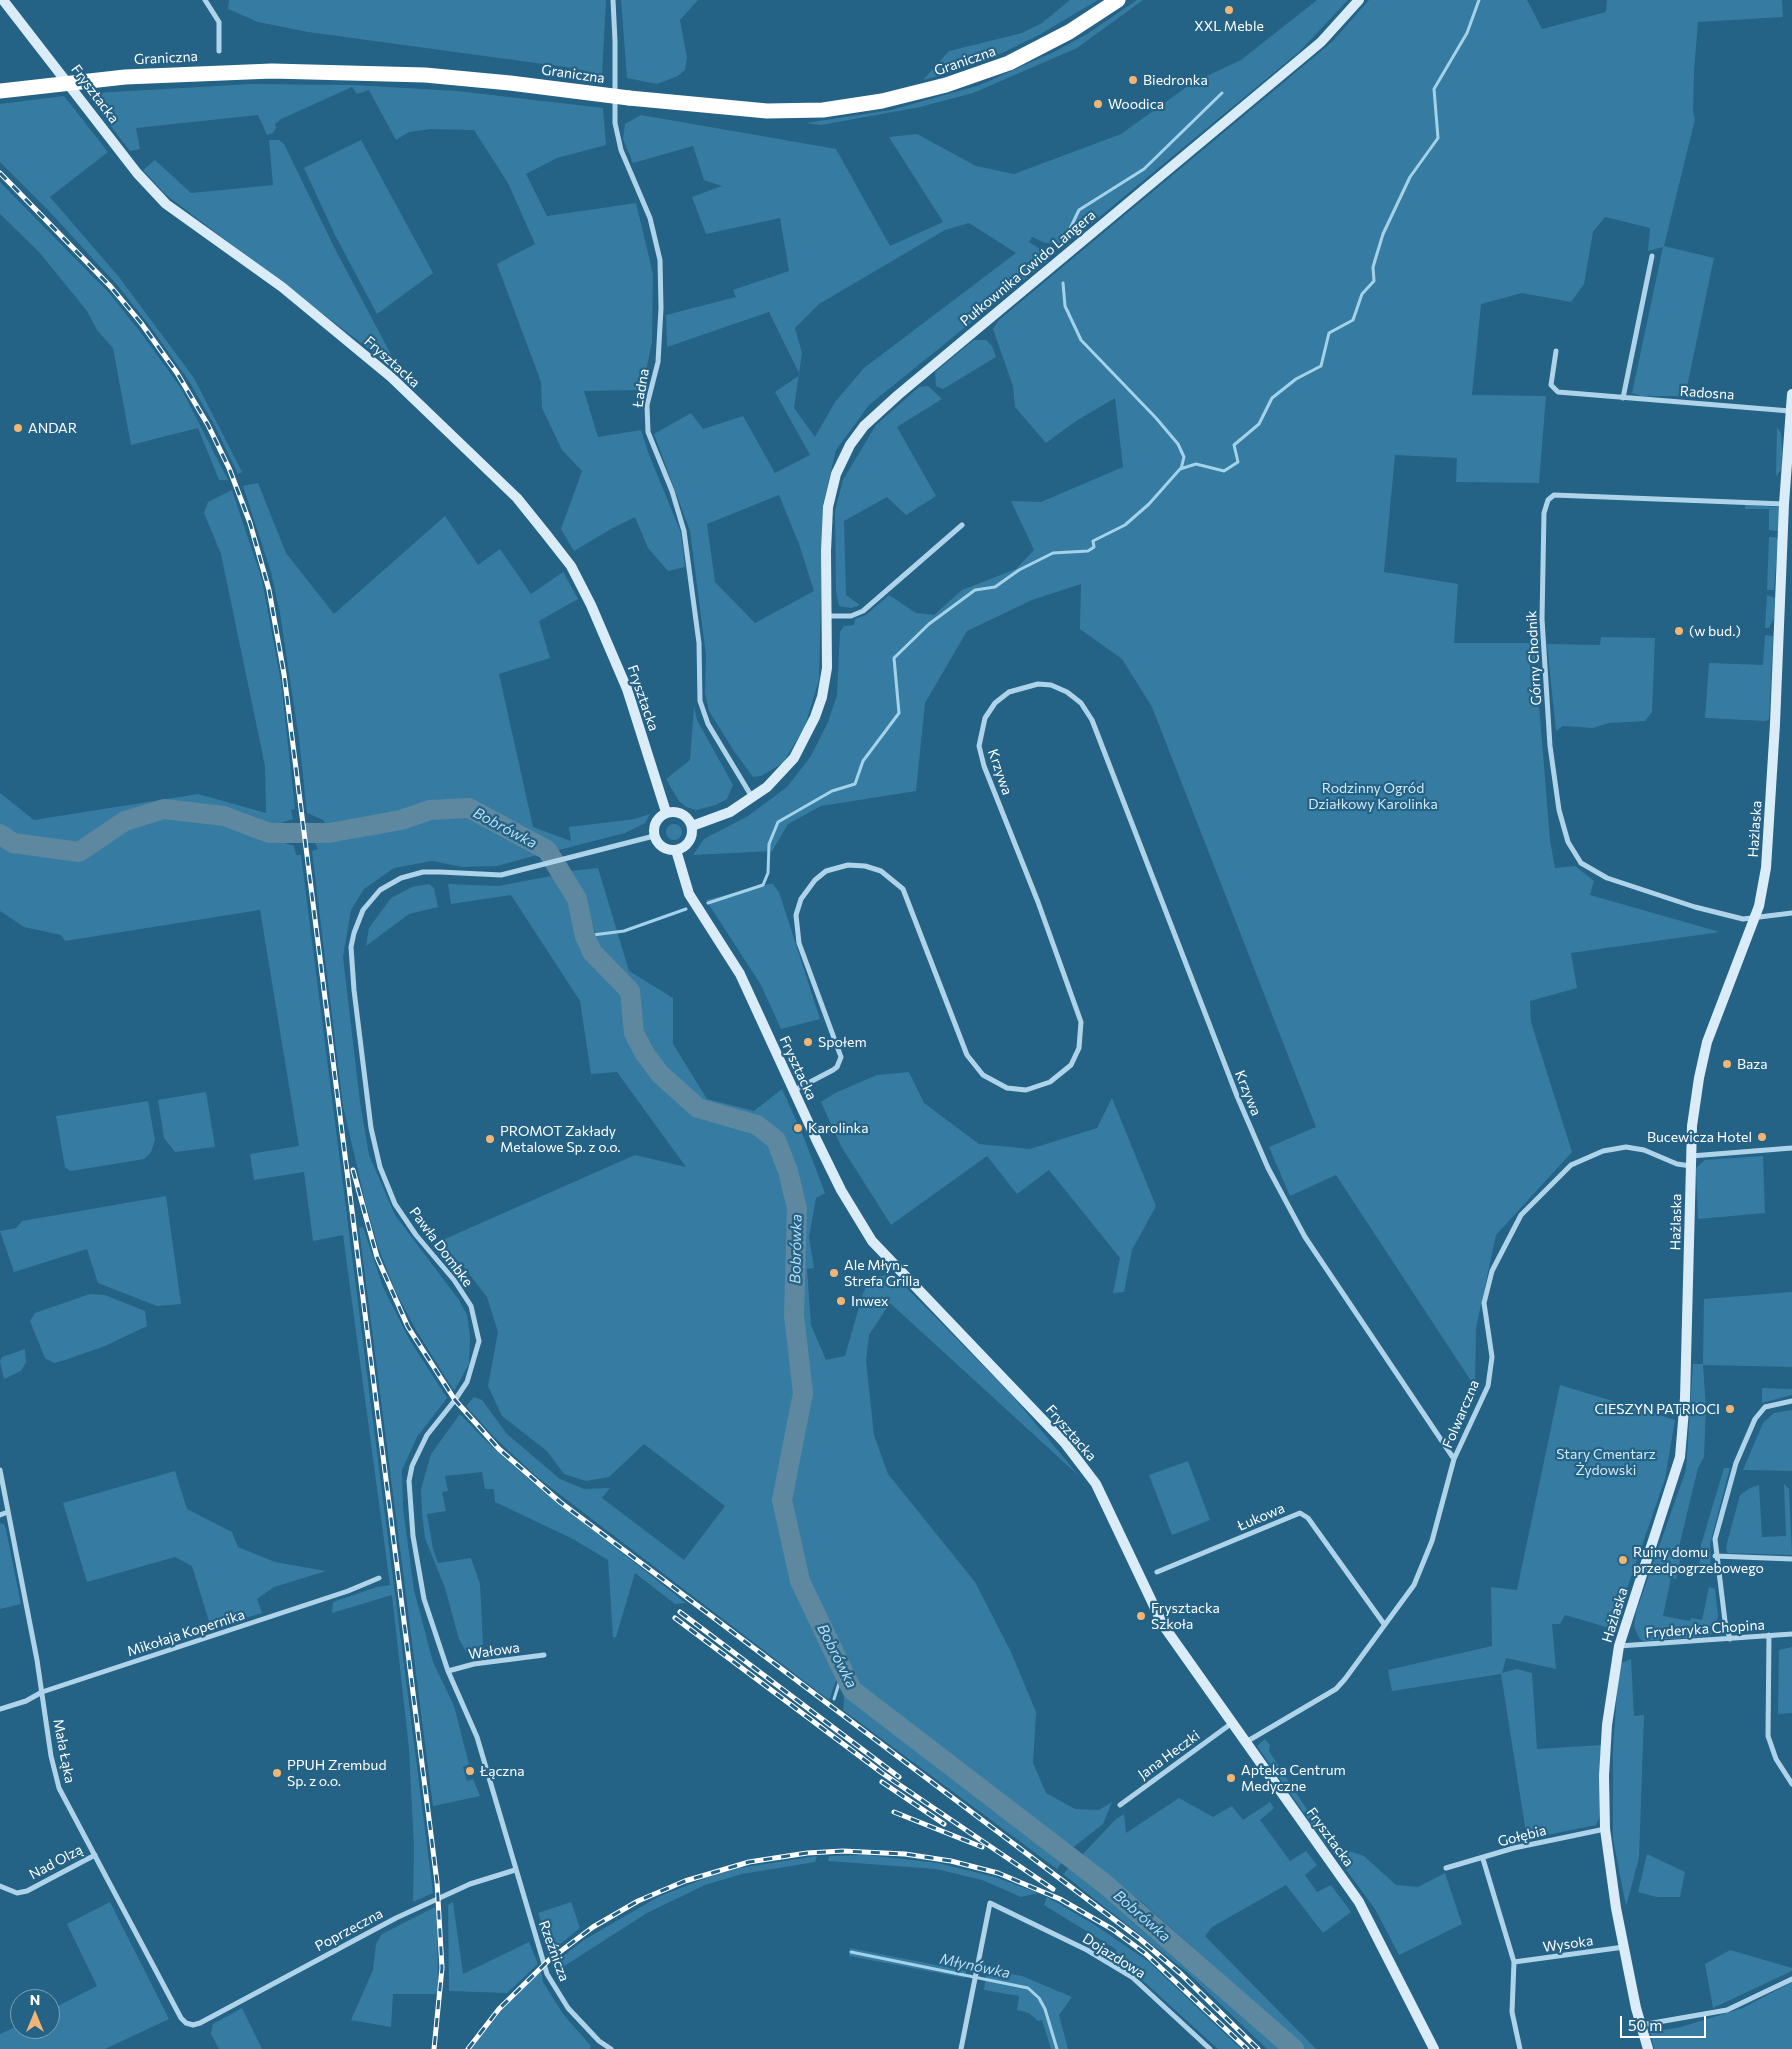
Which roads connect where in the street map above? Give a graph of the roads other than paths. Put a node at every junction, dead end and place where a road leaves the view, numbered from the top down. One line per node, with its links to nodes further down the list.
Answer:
1 (3, 0): 18 (street, Frysztacka)
2 (205, 0): 6 (street)
3 (613, 0): 17 (street, Ładna)
4 (1118, 0): 7 (highway, Graniczna, bridge)
5 (1358, 0): 16 (street, Pułkownika Gwido Langera)
6 (219, 51)
7 (0, 91)
8 (1652, 256): 11 (street)
9 (1556, 351): 11 (street, Radosna)
10 (1792, 394): 12 (street, Hażlaska)
11 (1623, 398): 12 (street, Radosna)
12 (1790, 411): 13 (street, Hażlaska)
13 (1784, 504): 15 (street, Hażlaska); 23 (street, Górny Chodnik)
14 (962, 525): 16 (street)
15 (1787, 541): 23 (street, Hażlaska)
16 (827, 616): 17 (street, Pułkownika Gwido Langera)
17 (752, 798): 19 (street, Pułkownika Gwido Langera)
18 (666, 812): 19 (street); 20 (street)
19 (692, 826): 21 (street)
20 (654, 836): 21 (street); 42 (street, Pawła Dombke)
21 (676, 850): 24 (street, Frysztacka)
22 (1792, 913): 23 (street)
23 (1755, 918): 26 (street, Hażlaska)
24 (793, 1091): 28 (street, Krzywa); 45 (street, Frysztacka)
25 (1792, 1148): 26 (street, Folwarczna)
26 (1691, 1161): 28 (street, Folwarczna); 40 (street, Hażlaska)
27 (1792, 1401): 32 (street)
28 (1454, 1459): 36 (street, Folwarczna)
29 (0, 1470): 30 (street, Mała Łąka)
30 (8, 1512): 31 (street); 43 (street, Mała Łąka)
31 (0, 1515)
32 (1715, 1556): 33 (street); 39 (street)
33 (1792, 1559)
34 (1157, 1572): 36 (street, Łukowa)
35 (379, 1578): 43 (street, Mikołaja Kopernika)
36 (1384, 1624): 46 (street, Folwarczna)
37 (1792, 1634): 38 (street, Fryderyka Chopina)
38 (1769, 1635): 39 (street, Fryderyka Chopina); 47 (street)
39 (1730, 1639): 40 (street, Fryderyka Chopina)
40 (1620, 1646): 49 (street, Hażlaska)
41 (544, 1655): 42 (street, Wałowa)
42 (448, 1671): 53 (street)
43 (42, 1692): 44 (street, Mikołaja Kopernika); 50 (street, Mała Łąka)
44 (0, 1708)
45 (1232, 1724): 46 (street, Frysztacka); 48 (street, Jana Heczki)
46 (1245, 1742): 63 (street, Frysztacka)
47 (1792, 1784)
48 (1120, 1805)
49 (1605, 1829): 51 (street, Gołębia); 55 (street, Hażlaska)
50 (95, 1854): 54 (street, Nad Olzą); 58 (street, Mała Łąka)
51 (1483, 1858): 52 (street, Gołębia); 56 (street)
52 (1446, 1868)
53 (515, 1870): 58 (street, Poprzeczna); 60 (street, Rzeźnicza)
54 (0, 1886)
55 (1624, 1947): 56 (street, Wysoka); 59 (street, Hażlaska)
56 (1514, 1962): 64 (street)
57 (1792, 1979): 59 (street)
58 (200, 2023)
59 (1640, 2026): 65 (street, Hażlaska)
60 (611, 2049)
61 (962, 2049): 62 (street, Dojazdowa)
62 (1210, 2049)
63 (1434, 2049)
64 (1520, 2049)
65 (1648, 2049)

